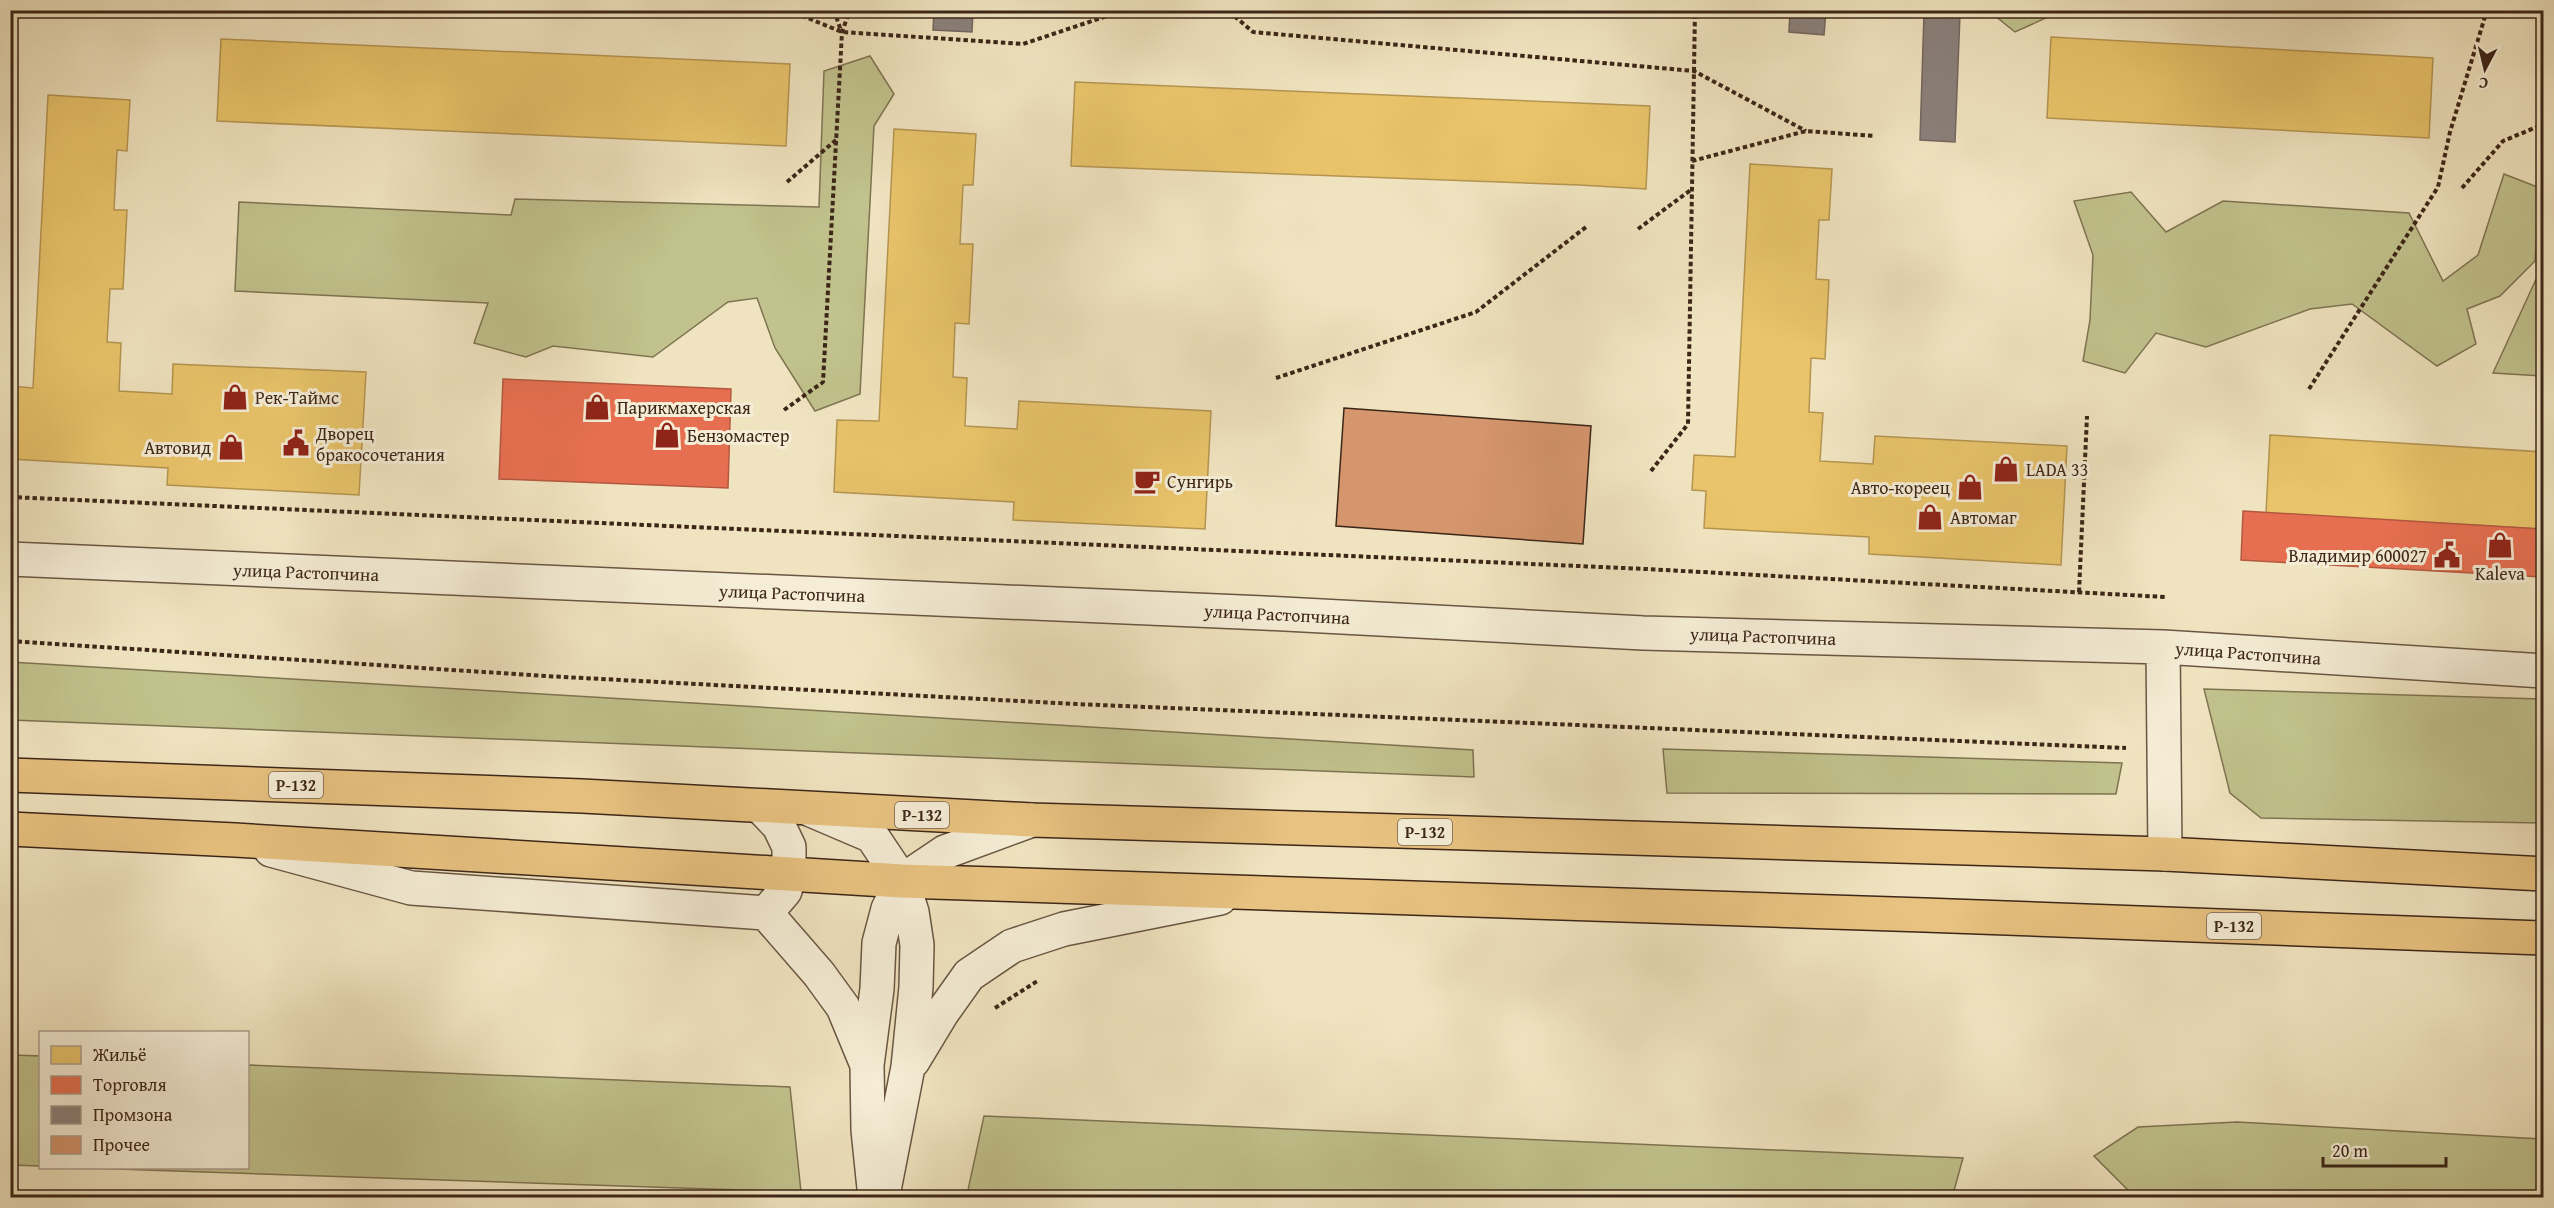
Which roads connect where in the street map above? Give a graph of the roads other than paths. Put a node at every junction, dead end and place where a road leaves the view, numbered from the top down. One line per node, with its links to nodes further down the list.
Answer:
1 (10, 559): 2 (street, улица Растопчина)
2 (2163, 647): 3 (street, улица Растопчина); 10 (street)
3 (2544, 671)
4 (10, 775): 5 (highway, Р-132)
5 (760, 806): 6 (highway, Р-132); 11 (street)
6 (811, 810): 7 (highway, Р-132); 13 (street)
7 (1032, 819): 10 (highway, Р-132); 13 (street)
8 (10, 829): 9 (highway, Р-132)
9 (235, 840): 11 (highway, Р-132); 15 (street)
10 (2165, 854): 12 (highway, Р-132)
11 (789, 874): 13 (highway, Р-132); 15 (street)
12 (2544, 874)
13 (902, 881): 14 (highway, Р-132); 17 (street); 18 (street)
14 (1250, 892): 16 (highway, Р-132); 18 (street)
15 (766, 914): 17 (street)
16 (2544, 938)
17 (867, 1065): 19 (street)
18 (908, 1067): 20 (street)
19 (875, 1197)
20 (883, 1197)

